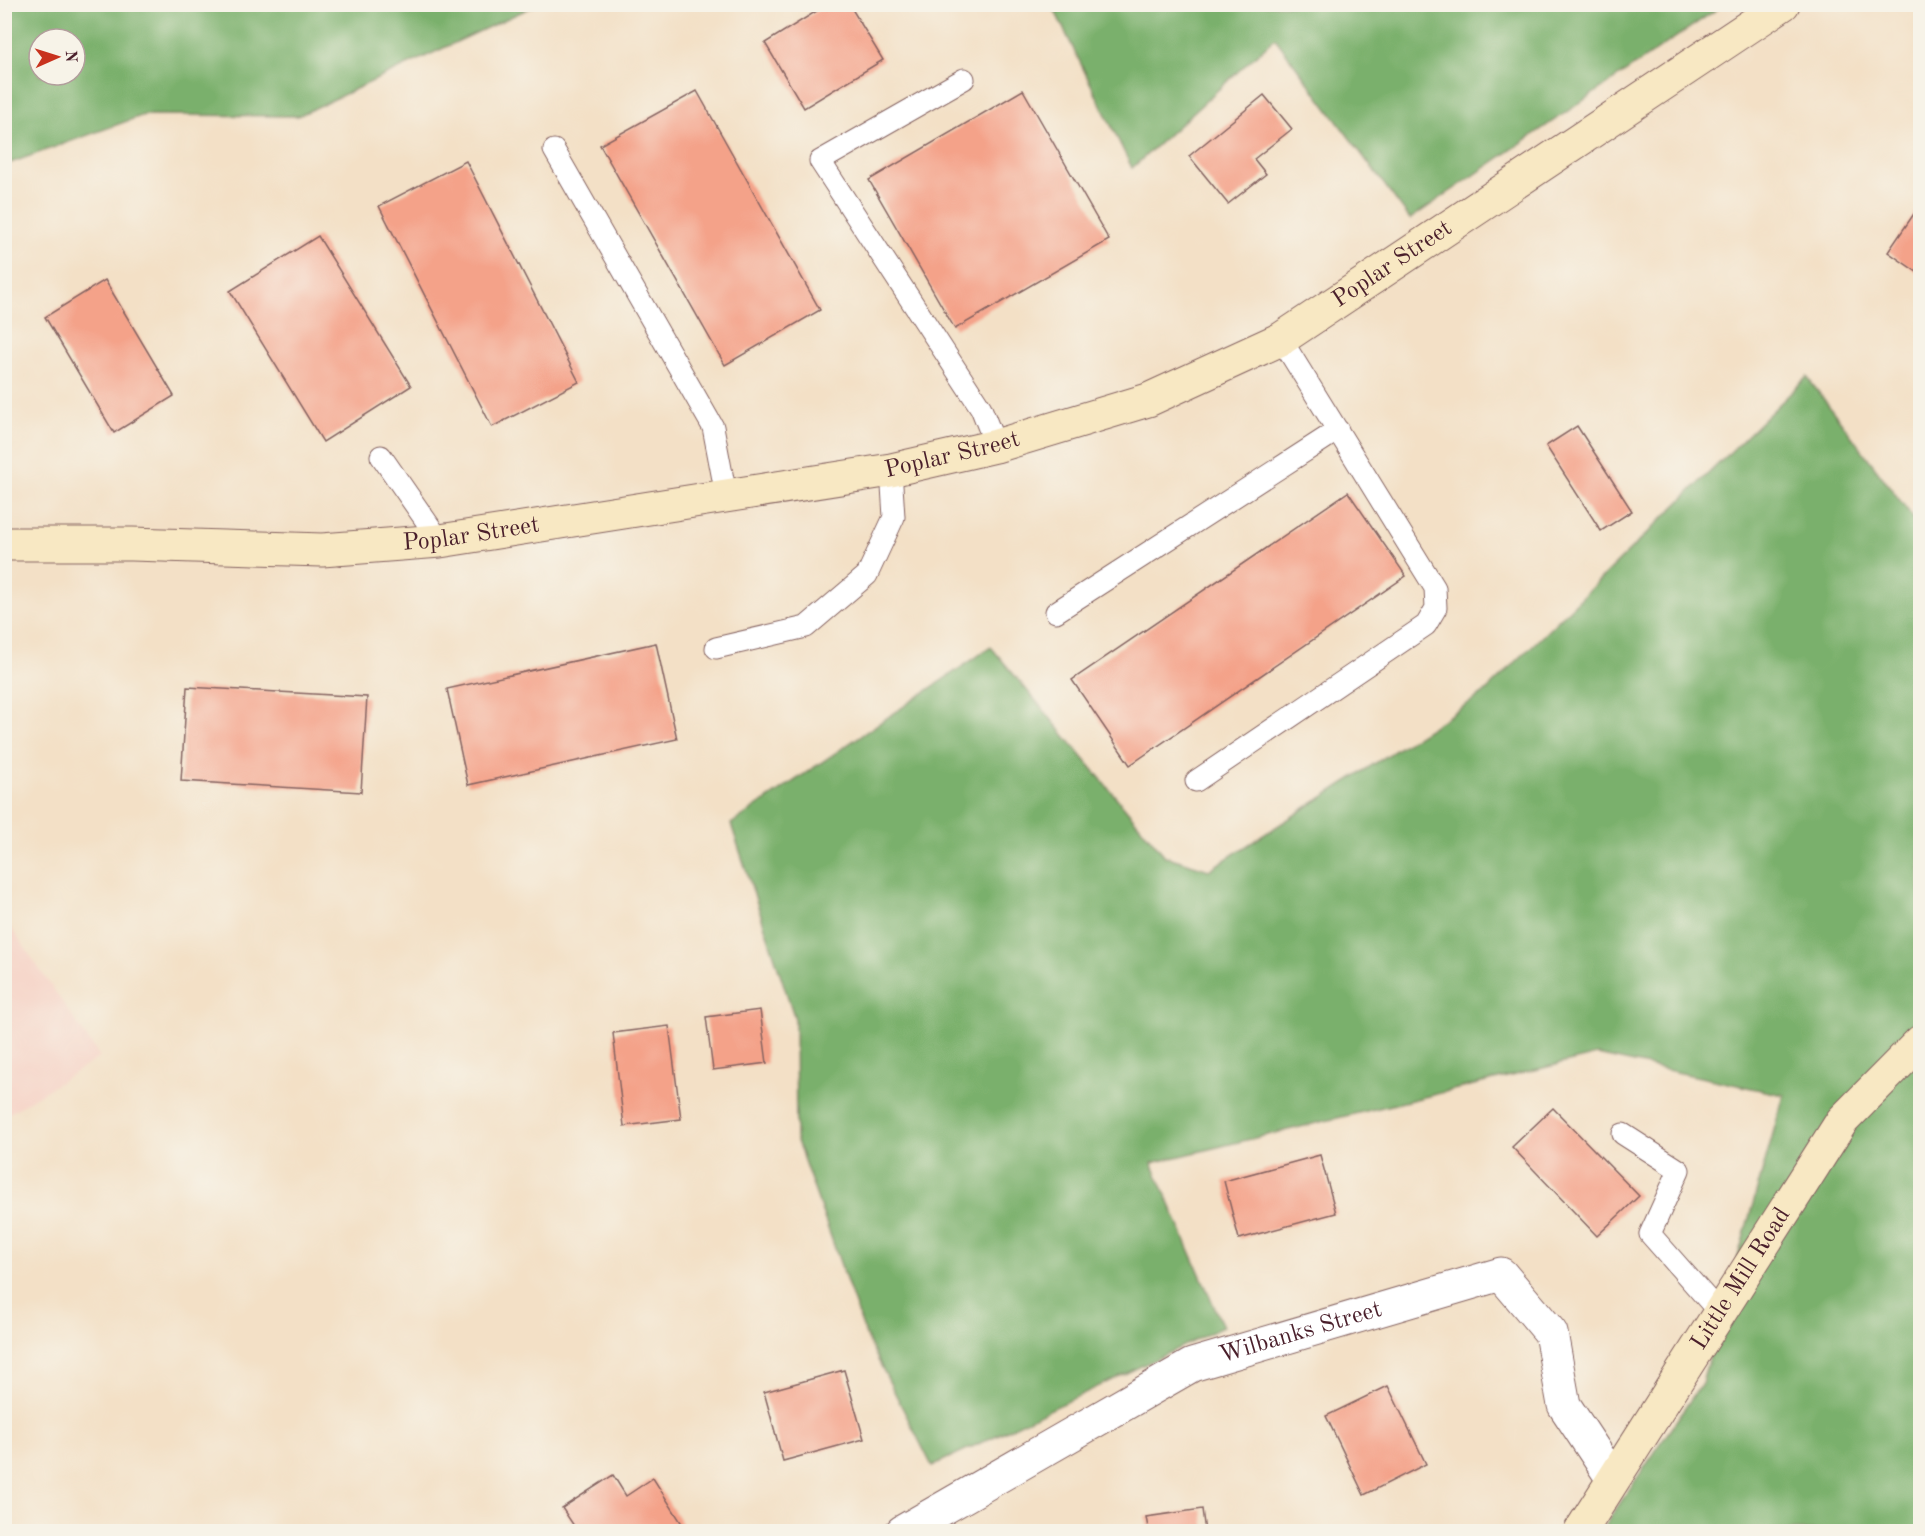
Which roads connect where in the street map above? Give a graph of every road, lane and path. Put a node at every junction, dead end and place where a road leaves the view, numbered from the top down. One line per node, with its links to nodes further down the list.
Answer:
1 (1783, 4): 4 (street, Poplar Street)
2 (964, 79): 6 (lane)
3 (554, 150): 9 (lane)
4 (1281, 339): 5 (lane); 6 (street, Poplar Street)
5 (1338, 430): 12 (lane); 14 (lane)
6 (996, 446): 8 (street, Poplar Street)
7 (381, 456): 10 (lane)
8 (891, 470): 9 (street, Poplar Street); 13 (lane)
9 (726, 495): 10 (street, Poplar Street)
10 (440, 541): 11 (street, Poplar Street)
11 (4, 544)
12 (1056, 612)
13 (716, 648)
14 (1196, 781)
15 (1920, 1042): 17 (street, Little Mill Road)
16 (1623, 1134): 17 (lane)
17 (1718, 1311): 18 (street, Little Mill Road)
18 (1613, 1479): 19 (street, Wilbanks Street); 20 (street, Little Mill Road)
19 (902, 1532)
20 (1580, 1532)

